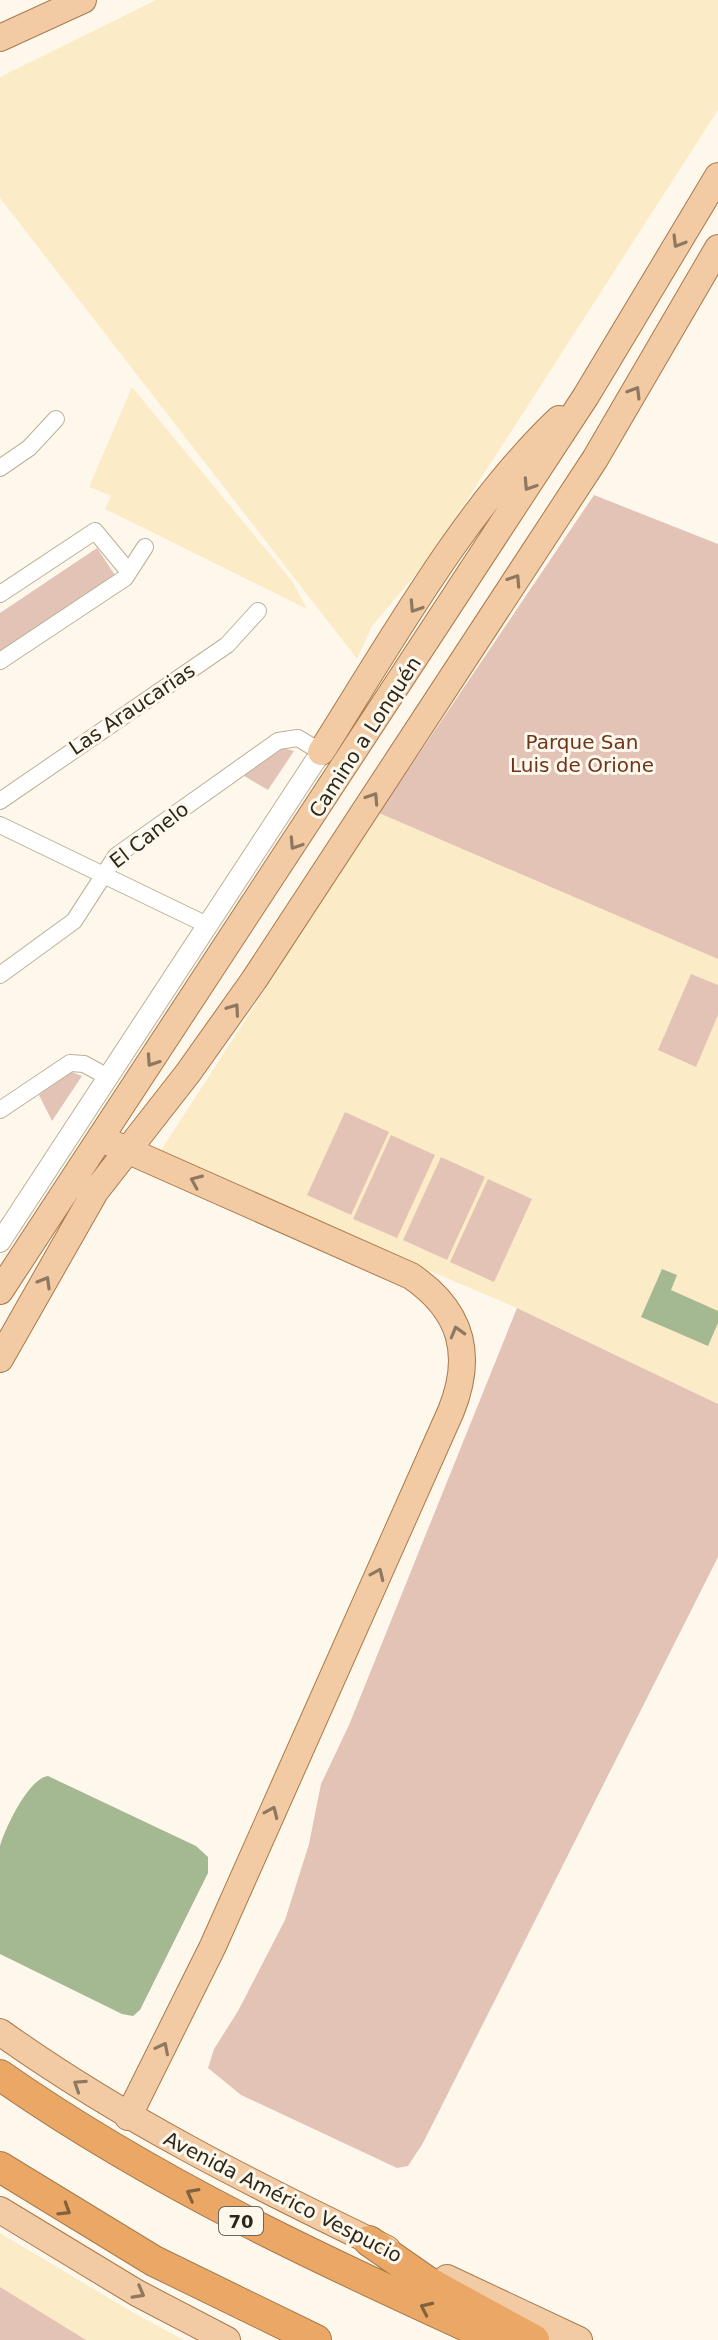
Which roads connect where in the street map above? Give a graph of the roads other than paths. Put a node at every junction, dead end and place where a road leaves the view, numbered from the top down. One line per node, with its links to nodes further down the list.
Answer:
1 (83, 0): 2 (main road)
2 (0, 38)
3 (718, 176): 5 (main road, Camino a Lonquén, one-way to 5)
4 (718, 248): 22 (main road, Camino a Lonquén, one-way to 4)
5 (586, 396): 13 (main road, one-way to 13); 21 (main road, Camino a Lonquén, one-way to 21)
6 (56, 419): 7 (street)
7 (0, 468)
8 (145, 547): 9 (street)
9 (129, 572): 10 (street); 12 (street)
10 (0, 594)
11 (258, 611): 14 (street, Las Araucarias)
12 (0, 661)
13 (321, 752): 16 (street, El Canelo); 17 (street, Camino a Lonquén)
14 (0, 801)
15 (0, 825): 16 (street)
16 (102, 874): 17 (street); 18 (street, El Canelo)
17 (205, 924): 19 (street, Camino a Lonquén)
18 (0, 975)
19 (106, 1076): 20 (street); 23 (street, Camino a Lonquén)
20 (0, 1110)
21 (101, 1138): 22 (main road); 24 (main road, Camino a Lonquén)
22 (125, 1150): 25 (main road, Camino a Lonquén, one-way to 22); 28 (main road, one-way to 22)
23 (0, 1242)
24 (0, 1291)
25 (0, 1359)
26 (0, 2032): 28 (main road, Avenida Américo Vespucio, one-way to 26)
27 (0, 2075): 34 (highway, 70, one-way to 27)
28 (128, 2117): 31 (main road, Avenida Américo Vespucio)
29 (0, 2167): 33 (highway, one-way to 33)
30 (0, 2210): 32 (main road, one-way to 32)
31 (369, 2241): 35 (highway); 36 (main road, Avenida Américo Vespucio)
32 (227, 2340)
33 (316, 2340)
34 (497, 2340)
35 (534, 2340)
36 (579, 2340)

